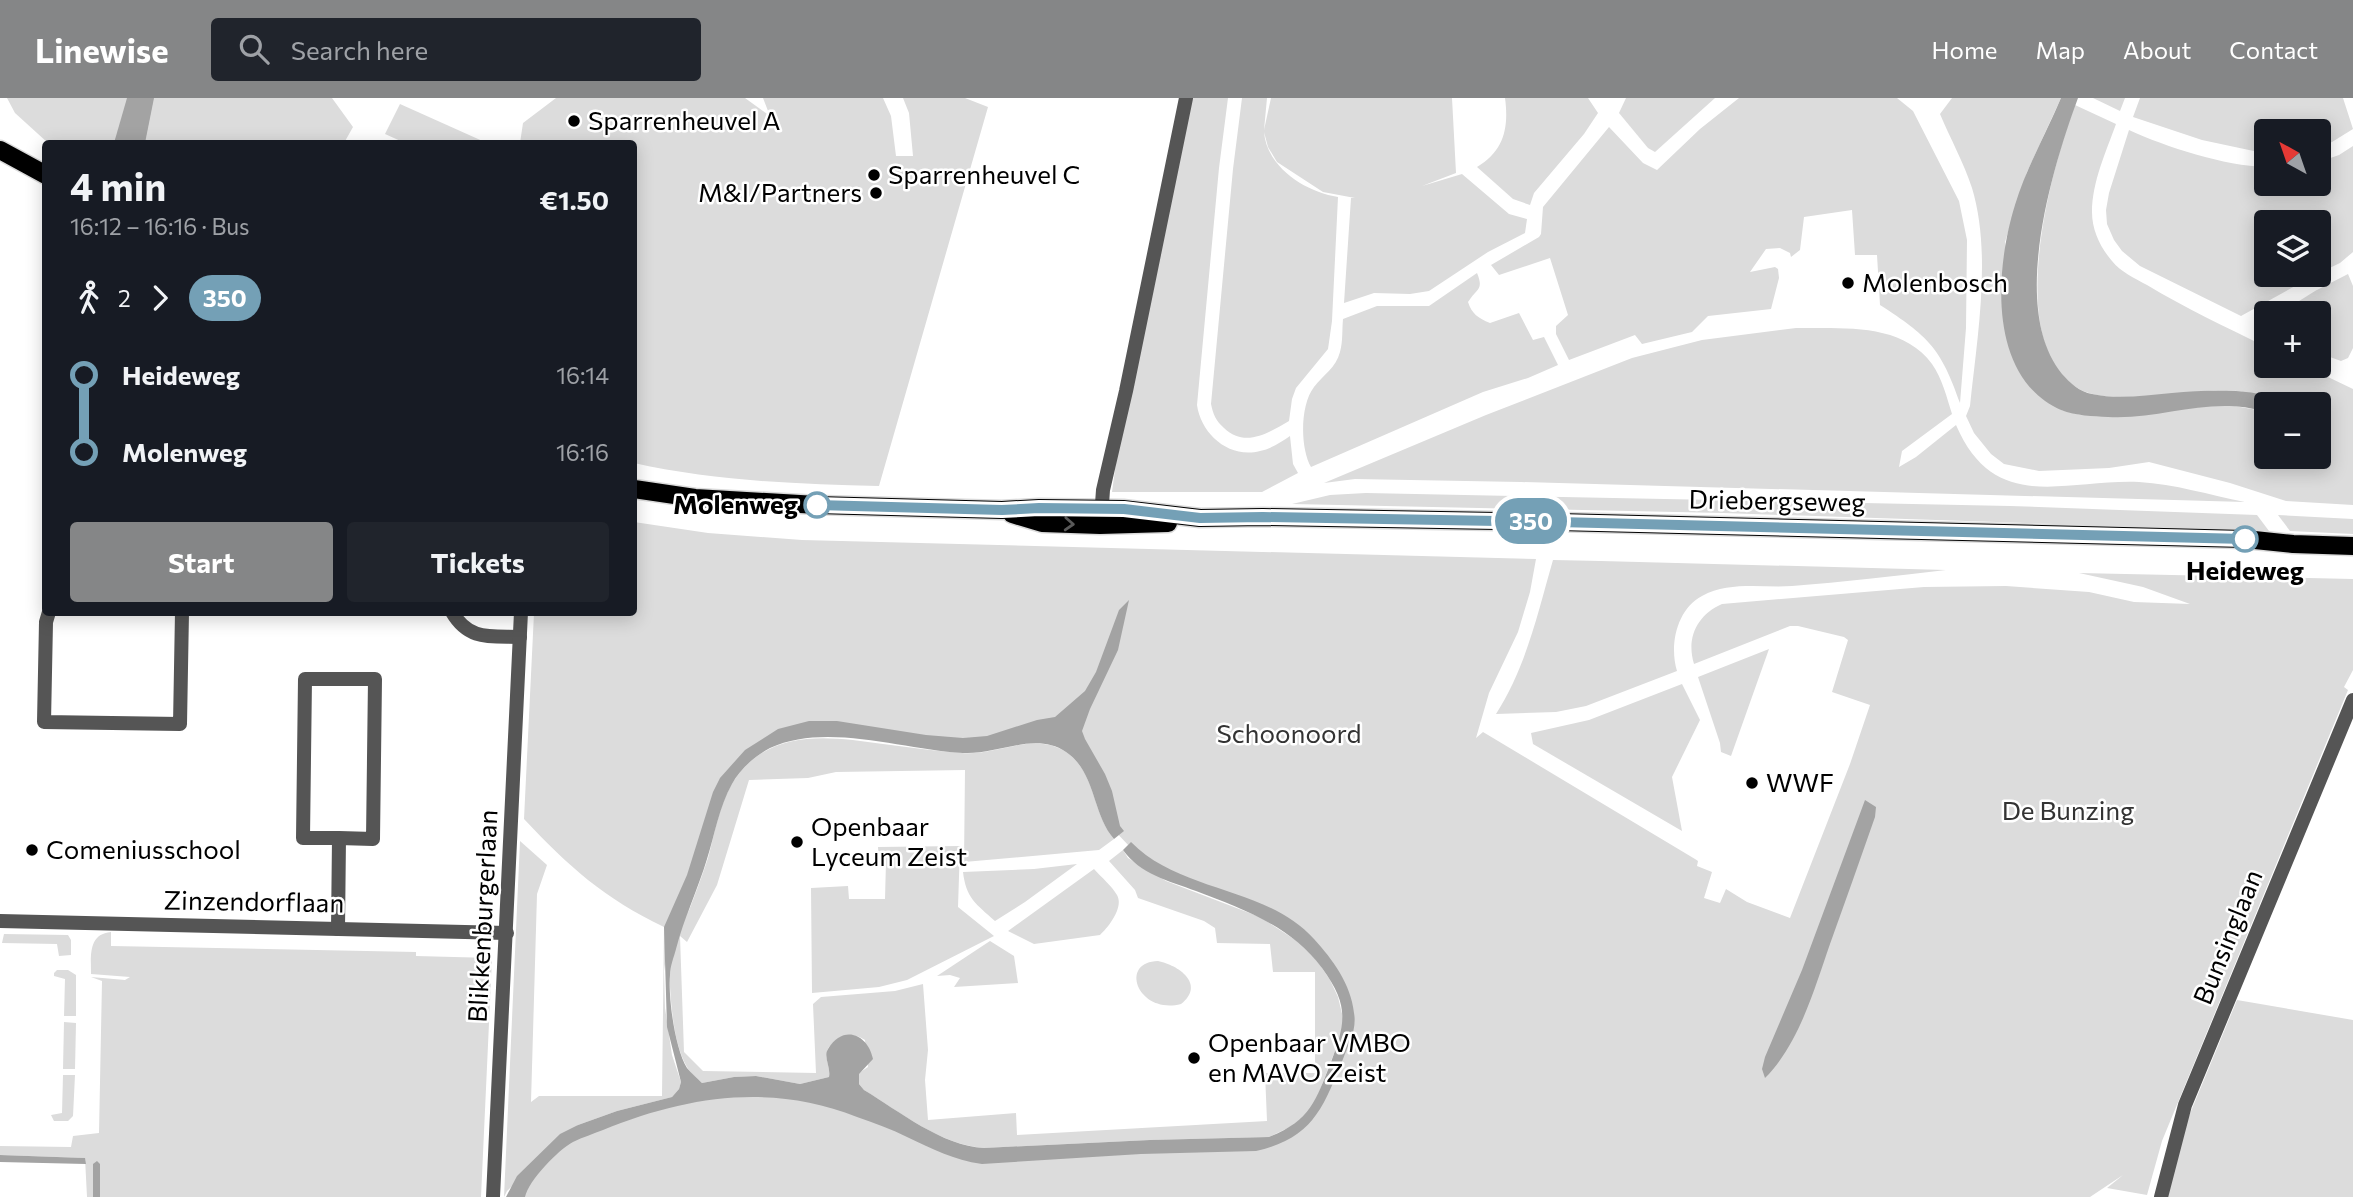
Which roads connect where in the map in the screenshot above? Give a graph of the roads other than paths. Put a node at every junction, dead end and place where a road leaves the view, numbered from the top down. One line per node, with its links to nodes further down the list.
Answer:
1 (1186, 98): 5 (street)
2 (0, 150): 3 (main road)
3 (42, 173)
4 (637, 489): 5 (main road, Driebergseweg)
5 (1101, 517): 6 (main road, Driebergseweg)
6 (2353, 546)
7 (48, 616): 8 (street)
8 (182, 616)
9 (455, 616): 11 (street)
10 (521, 616): 11 (street, Blikkenburgerlaan)
11 (520, 637): 16 (street, Blikkenburgerlaan)
12 (2353, 700): 18 (street, Bunsinglaan)
13 (339, 838): 13 (street); 15 (street)
14 (0, 920): 15 (street, Zinzendorflaan)
15 (338, 929): 16 (street, Zinzendorflaan)
16 (507, 933): 17 (street, Blikkenburgerlaan)
17 (493, 1197)
18 (2161, 1197)

